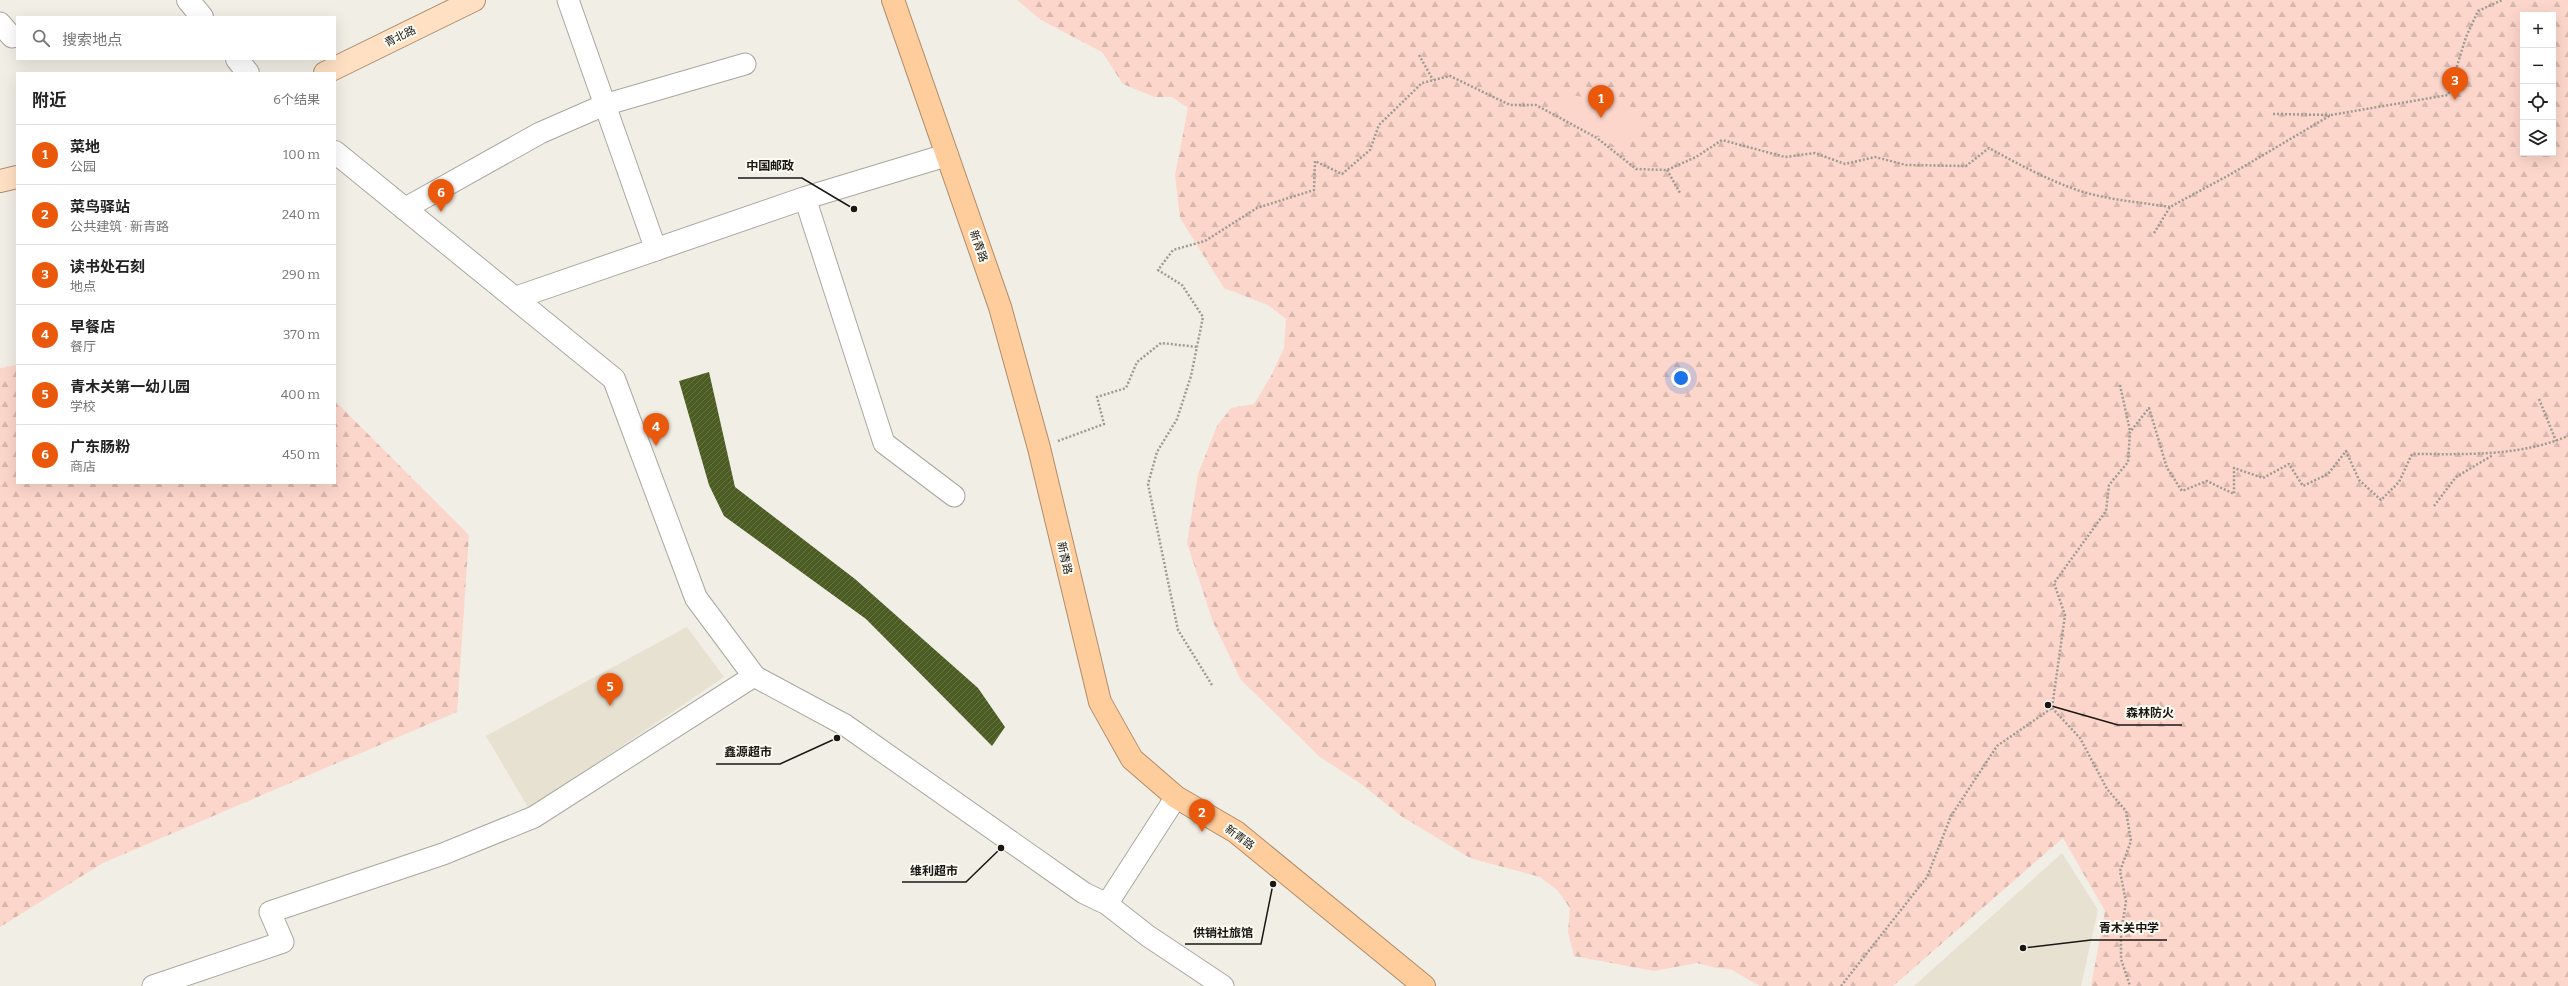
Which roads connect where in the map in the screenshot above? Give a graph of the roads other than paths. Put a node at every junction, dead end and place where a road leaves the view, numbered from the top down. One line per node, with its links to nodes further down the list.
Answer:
1 (188, 0): 5 (main road)
2 (474, 0): 9 (main road, 青北路)
3 (568, 0): 10 (street)
4 (893, 0): 12 (highway, 新青路)
5 (201, 16)
6 (238, 60): 8 (main road)
7 (745, 64): 10 (street)
8 (247, 72)
9 (327, 72)
10 (604, 106): 16 (street); 17 (street)
11 (336, 153): 16 (main road)
12 (947, 156): 15 (main road); 21 (highway, 新青路)
13 (16, 177): 14 (main road)
14 (0, 181)
15 (805, 198): 17 (main road); 19 (street)
16 (404, 209): 18 (main road)
17 (656, 250): 18 (main road)
18 (515, 298): 20 (main road)
19 (954, 496)
20 (754, 676): 22 (street); 23 (street)
21 (1176, 797): 22 (street); 25 (highway, 新青路)
22 (1107, 904): 24 (street)
23 (153, 986)
24 (1223, 986)
25 (1424, 986)

